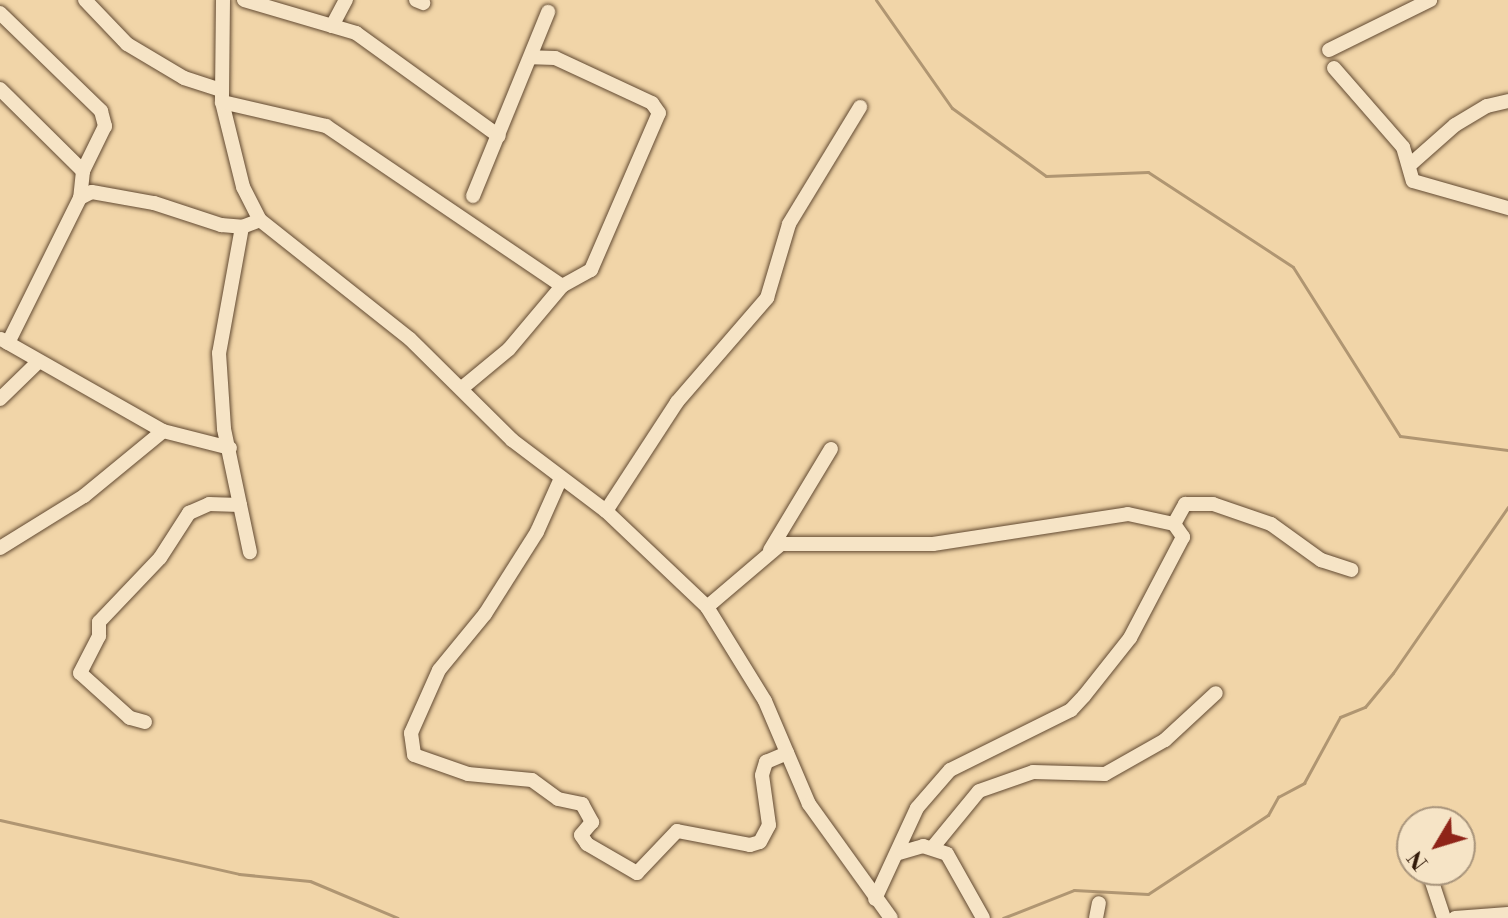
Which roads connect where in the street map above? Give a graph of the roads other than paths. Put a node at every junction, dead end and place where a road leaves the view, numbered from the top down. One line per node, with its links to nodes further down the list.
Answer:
1 (85, 0): 13 (street)
2 (223, 0): 13 (street)
3 (244, 0): 8 (street)
4 (346, 0): 8 (street)
5 (1430, 0): 9 (street)
6 (548, 12): 10 (street)
7 (0, 13): 18 (street)
8 (332, 26): 16 (street)
9 (1329, 50)
10 (532, 57): 16 (street); 24 (street)
11 (1334, 68): 17 (street)
12 (0, 89): 18 (street)
13 (222, 96): 22 (street); 24 (street)
14 (1508, 101): 17 (street)
15 (860, 107): 34 (street)
16 (499, 136): 19 (street)
17 (1412, 163): 21 (street)
18 (83, 171): 20 (street)
19 (473, 196)
20 (80, 198): 23 (street); 25 (street)
21 (1508, 208)
22 (260, 220): 23 (street); 27 (street)
23 (242, 227): 30 (street)
24 (562, 286): 27 (street)
25 (4, 341): 26 (street)
26 (37, 363): 28 (street); 29 (street)
27 (462, 388): 32 (street)
28 (0, 399)
29 (163, 431): 30 (street); 36 (street)
30 (230, 448): 33 (street)
31 (831, 449): 37 (street)
32 (561, 478): 34 (street); 43 (street)
33 (240, 505): 38 (street); 42 (street)
34 (606, 511): 40 (street)
35 (1174, 524): 37 (street); 39 (street); 45 (street)
36 (0, 548)
37 (770, 551): 40 (street)
38 (250, 552)
39 (1351, 570)
40 (707, 607): 43 (street)
41 (1216, 693): 44 (street)
42 (145, 722)
43 (787, 753): 47 (street)
44 (933, 847): 45 (street); 50 (street)
45 (899, 853): 47 (street)
46 (1433, 886): 51 (street)
47 (875, 899): 49 (street)
48 (1508, 914): 52 (street)
49 (891, 918)
50 (983, 918)
51 (1444, 918)
52 (1455, 918)

